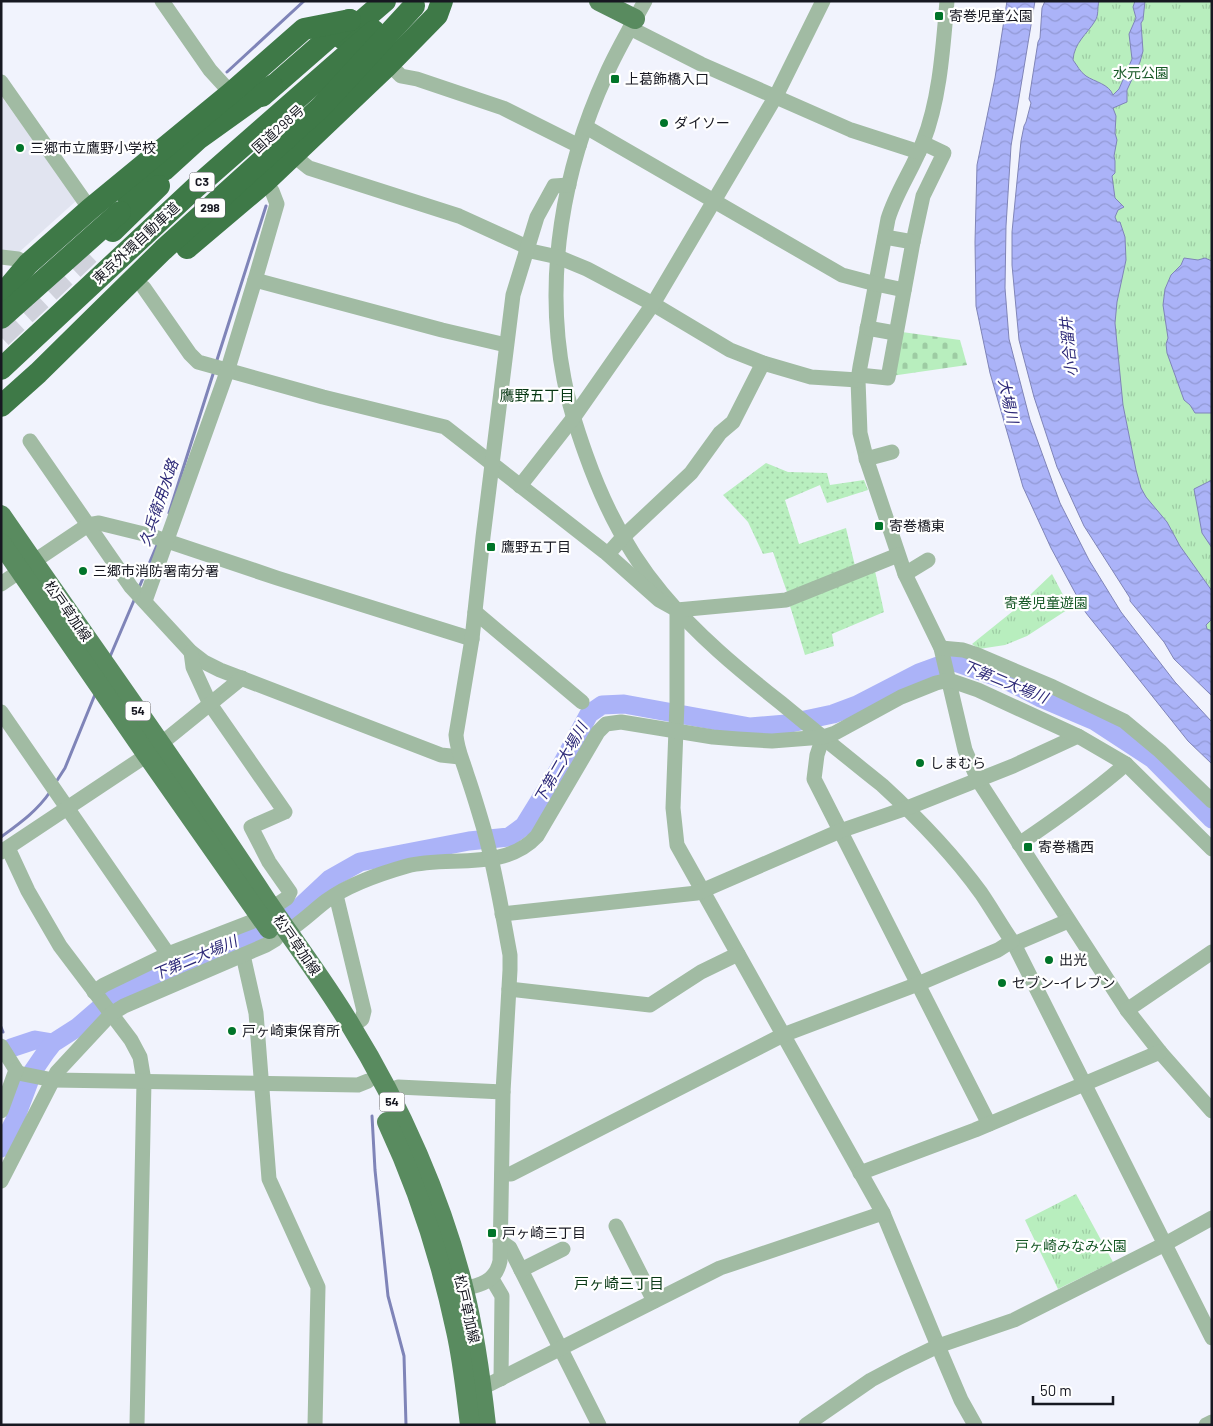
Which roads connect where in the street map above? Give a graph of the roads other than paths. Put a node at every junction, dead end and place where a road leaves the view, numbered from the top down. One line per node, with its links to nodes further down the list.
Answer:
1 (162, 1): 15 (street)
2 (374, 1): 10 (highway)
3 (385, 1): 49 (highway, 東京外環自動車道 / C3)
4 (442, 1): 12 (highway)
5 (599, 1): 11 (main road)
6 (645, 1): 11 (street)
7 (823, 1): 16 (street)
8 (947, 1): 19 (street)
9 (414, 3): 32 (highway, 298); 33 (highway, 国道298号 / 298); 51 (highway, 東京外環自動車道 / C3)
10 (350, 20): 14 (highway); 15 (highway)
11 (633, 24): 16 (street); 17 (street)
12 (389, 64): 18 (street); 20 (highway)
13 (1, 82): 27 (street)
14 (272, 86): 21 (highway); 28 (highway)
15 (231, 93): 27 (highway)
16 (776, 96): 19 (street); 26 (street)
17 (586, 127): 18 (street); 26 (street)
18 (579, 146): 23 (street)
19 (921, 147): 24 (street); 25 (street)
20 (294, 156): 22 (highway); 31 (street)
21 (164, 170): 28 (highway); 42 (highway)
22 (265, 182): 37 (street); 39 (highway)
23 (569, 185): 31 (street); 35 (street)
24 (901, 186): 25 (street); 29 (street)
25 (923, 196): 30 (street)
26 (712, 202): 38 (street); 43 (street)
27 (90, 209): 36 (highway)
28 (107, 230): 44 (highway)
29 (885, 237): 30 (street); 38 (street)
30 (913, 242): 40 (street)
31 (527, 248): 35 (street); 47 (street)
32 (163, 250): 48 (highway, 298); 54 (highway)
33 (136, 256)
34 (1, 257): 36 (street)
35 (558, 257): 43 (street); 56 (street)
36 (28, 264): 41 (highway)
37 (255, 280): 47 (street); 52 (street)
38 (876, 284): 40 (street); 45 (street)
39 (144, 288): 48 (highway); 52 (street)
40 (904, 290): 46 (street)
41 (1, 296)
42 (1, 303)
43 (653, 304): 50 (street); 56 (street)
44 (1, 318)
45 (867, 328): 46 (street); 53 (street)
46 (895, 333): 53 (street)
47 (506, 344): 60 (street)
48 (61, 350): 55 (highway, 298)
49 (1, 352)
50 (763, 363): 53 (street); 64 (street)
51 (1, 369)
52 (227, 372): 60 (street); 65 (street)
53 (858, 378): 59 (street)
54 (1, 394)
55 (1, 406)
56 (574, 417): 61 (street); 64 (street)
57 (30, 441): 63 (street)
58 (892, 452): 59 (street)
59 (866, 459): 68 (street)
60 (492, 463): 61 (street); 75 (street)
61 (520, 486): 67 (street)
62 (1, 515): 70 (main road, 松戸草加線 / 54)
63 (88, 525): 65 (street); 70 (street); 73 (street)
64 (624, 536): 67 (street); 74 (street)
65 (159, 538): 73 (street); 76 (street)
66 (1, 543): 70 (main road, 松戸草加線 / 54)
67 (608, 554): 74 (street)
68 (898, 555): 71 (street); 74 (street)
69 (928, 560): 71 (street)
70 (27, 566): 72 (street); 87 (main road, 松戸草加線 / 54)
71 (905, 574): 77 (street)
72 (1, 584)
73 (139, 595): 78 (street)
74 (677, 610): 84 (street); 86 (street)
75 (475, 612): 76 (street); 81 (street)
76 (472, 639): 88 (street)
77 (942, 651): 80 (street); 91 (street)
78 (191, 652): 79 (street); 82 (street)
79 (242, 678): 82 (street); 88 (street)
80 (948, 678): 85 (street); 86 (street); 90 (street)
81 (582, 702)
82 (210, 704): 87 (street); 101 (street)
83 (1, 712): 93 (street)
84 (676, 728): 86 (street); 98 (street); 99 (street)
85 (1078, 736): 89 (street); 90 (street)
86 (823, 738): 92 (street); 94 (street)
87 (153, 749): 93 (street); 101 (main road, 松戸草加線 / 54)
88 (460, 757): 98 (street)
89 (1126, 764): 95 (street); 96 (street)
90 (978, 780): 92 (street); 95 (street)
91 (1212, 801)
92 (907, 808): 94 (street); 105 (street)
93 (68, 809): 97 (street); 107 (street)
94 (840, 831): 99 (street); 110 (street)
95 (1018, 844): 103 (street)
96 (1212, 849)
97 (4, 850): 112 (street)
98 (491, 858): 100 (street); 102 (street)
99 (703, 891): 102 (street); 108 (street)
100 (336, 894): 104 (street); 115 (street)
101 (266, 912): 104 (main road, 松戸草加線 / 54); 107 (street)
102 (502, 914): 111 (street)
103 (1068, 921): 105 (street); 113 (street)
104 (282, 935): 109 (street); 115 (main road, 松戸草加線 / 54); 122 (main road, 松戸草加線 / 54)
105 (1013, 943): 110 (street); 124 (street)
106 (1212, 952): 113 (street)
107 (168, 954): 112 (street)
108 (738, 954): 111 (street); 116 (street)
109 (243, 955): 114 (street); 123 (street)
110 (918, 984): 116 (street); 129 (street)
111 (510, 989): 126 (street)
112 (94, 992): 114 (street)
113 (1127, 1010): 118 (street)
114 (111, 1014): 120 (street); 121 (street)
115 (352, 1026): 125 (main road, 松戸草加線 / 54)
116 (783, 1035): 130 (street); 131 (street)
117 (1, 1046): 119 (street)
118 (1160, 1052): 124 (street); 128 (street)
119 (12, 1069): 120 (street); 127 (street)
120 (53, 1080): 121 (street); 132 (street)
121 (144, 1081): 123 (street); 149 (street)
122 (368, 1081): 123 (street); 141 (main road, 松戸草加線 / 54)
123 (261, 1083): 150 (street)
124 (1084, 1084): 129 (street); 137 (street)
125 (387, 1092): 126 (street); 141 (main road, 松戸草加線 / 54)
126 (503, 1092): 131 (street)
127 (1, 1111)
128 (1212, 1111)
129 (989, 1124): 130 (street)
130 (860, 1173): 133 (street)
131 (502, 1174): 136 (street)
132 (1, 1181)
133 (883, 1213): 142 (street); 144 (street)
134 (1212, 1218): 137 (street)
135 (616, 1226): 142 (street)
136 (500, 1241): 139 (street); 140 (street)
137 (1165, 1244): 143 (street); 144 (street)
138 (563, 1249): 139 (street)
139 (521, 1270): 145 (street)
140 (492, 1279): 141 (street); 146 (street)
141 (456, 1291): 147 (main road, 松戸草加線 / 54); 151 (main road, 松戸草加線 / 54)
142 (654, 1301): 145 (street)
143 (1212, 1338)
144 (938, 1346): 154 (street); 155 (street)
145 (561, 1348): 146 (street); 153 (street)
146 (501, 1379): 147 (street)
147 (482, 1388): 152 (main road, 松戸草加線 / 54)
148 (1212, 1422): 156 (street)
149 (136, 1425)
150 (315, 1425)
151 (470, 1425)
152 (486, 1425)
153 (599, 1425)
154 (806, 1425)
155 (974, 1425)
156 (1206, 1425)

